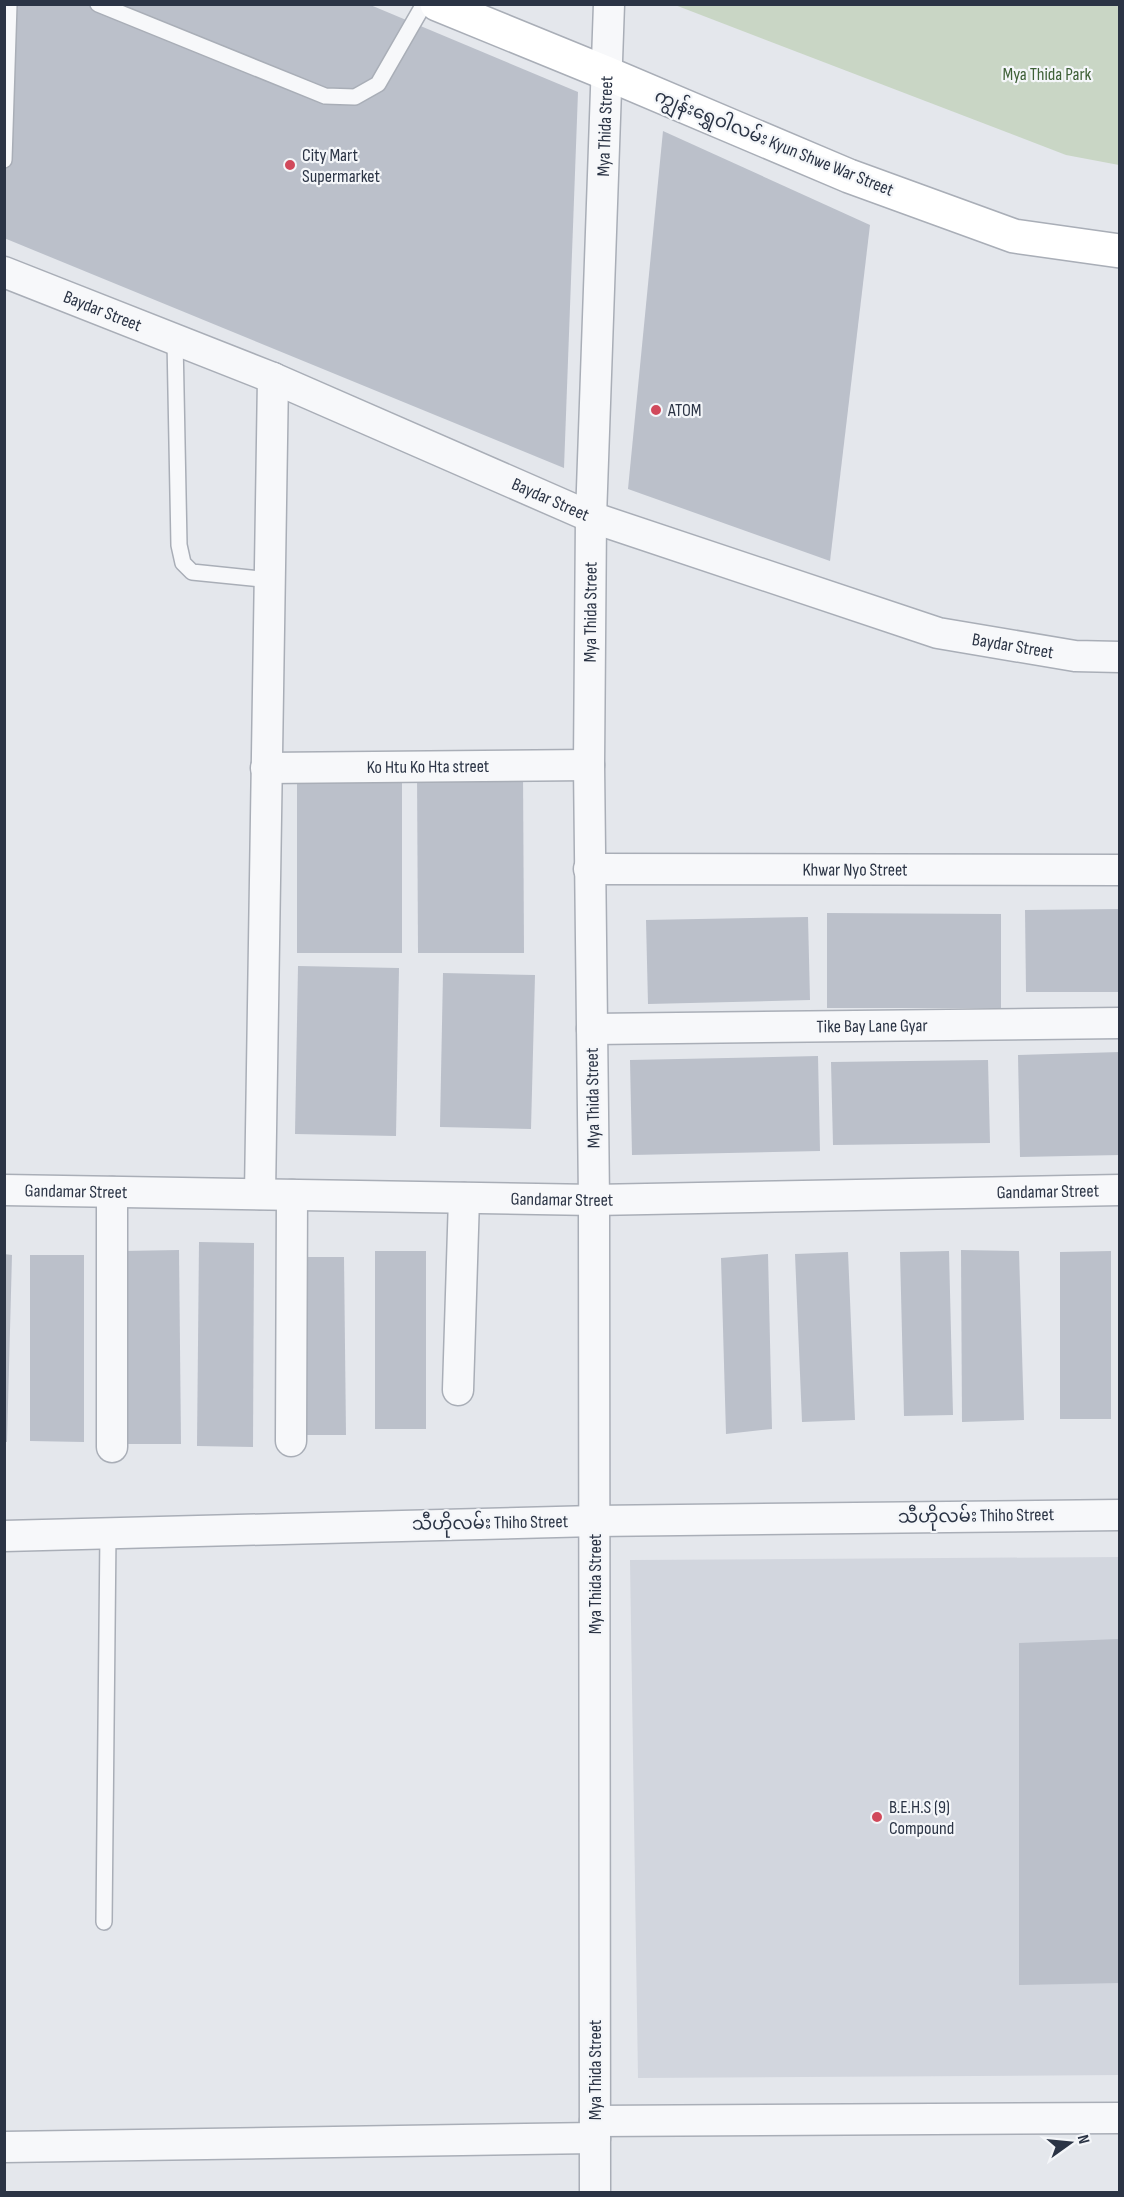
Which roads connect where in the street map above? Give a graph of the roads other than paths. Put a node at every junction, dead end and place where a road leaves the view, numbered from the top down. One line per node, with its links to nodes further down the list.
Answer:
1 (9, 4): 7 (lane)
2 (98, 4): 3 (lane)
3 (424, 4)
4 (437, 4): 6 (street, ကျွန်းရွှေဝါလမ်း Kyun Shwe War Street)
5 (609, 4): 6 (street, Mya Thida Street)
6 (606, 73): 8 (street, ကျွန်းရွှေဝါလမ်း Kyun Shwe War Street); 12 (street, Mya Thida Street)
7 (4, 160)
8 (1119, 251)
9 (4, 272): 10 (street, Baydar Street)
10 (175, 340): 11 (street, Baydar Street); 13 (lane)
11 (273, 378): 12 (street, Baydar Street); 13 (street)
12 (591, 516): 14 (street, Baydar Street); 15 (street, Mya Thida Street)
13 (270, 580): 16 (street)
14 (1119, 657)
15 (589, 765): 16 (street, Ko Htu Ko Hta street); 17 (street, Mya Thida Street)
16 (266, 768): 24 (street)
17 (589, 869): 18 (street, Khwar Nyo Street); 20 (street, Mya Thida Street)
18 (1119, 870)
19 (1119, 1023): 20 (street, Tike Bay Lane Gyar)
20 (592, 1029): 27 (street, Mya Thida Street)
21 (4, 1190): 23 (street, Gandamar Street)
22 (1119, 1190): 27 (street, Gandamar Street)
23 (112, 1192): 24 (street, Gandamar Street); 30 (street)
24 (260, 1194): 25 (street, Gandamar Street)
25 (292, 1195): 26 (street, Gandamar Street); 29 (street)
26 (465, 1198): 27 (street, Gandamar Street); 28 (street)
27 (594, 1200): 32 (street, Mya Thida Street)
28 (458, 1390)
29 (291, 1440)
30 (112, 1447)
31 (1119, 1515): 32 (street, သီဟိုလမ်း Thiho Street)
32 (595, 1521): 33 (street, သီဟိုလမ်း Thiho Street); 37 (street, Mya Thida Street)
33 (108, 1533): 34 (street, သီဟိုလမ်း Thiho Street); 35 (lane)
34 (4, 1536)
35 (104, 1922)
36 (1119, 2118): 37 (street)
37 (595, 2129): 38 (street); 39 (street, Mya Thida Street)
38 (4, 2147)
39 (595, 2193)

